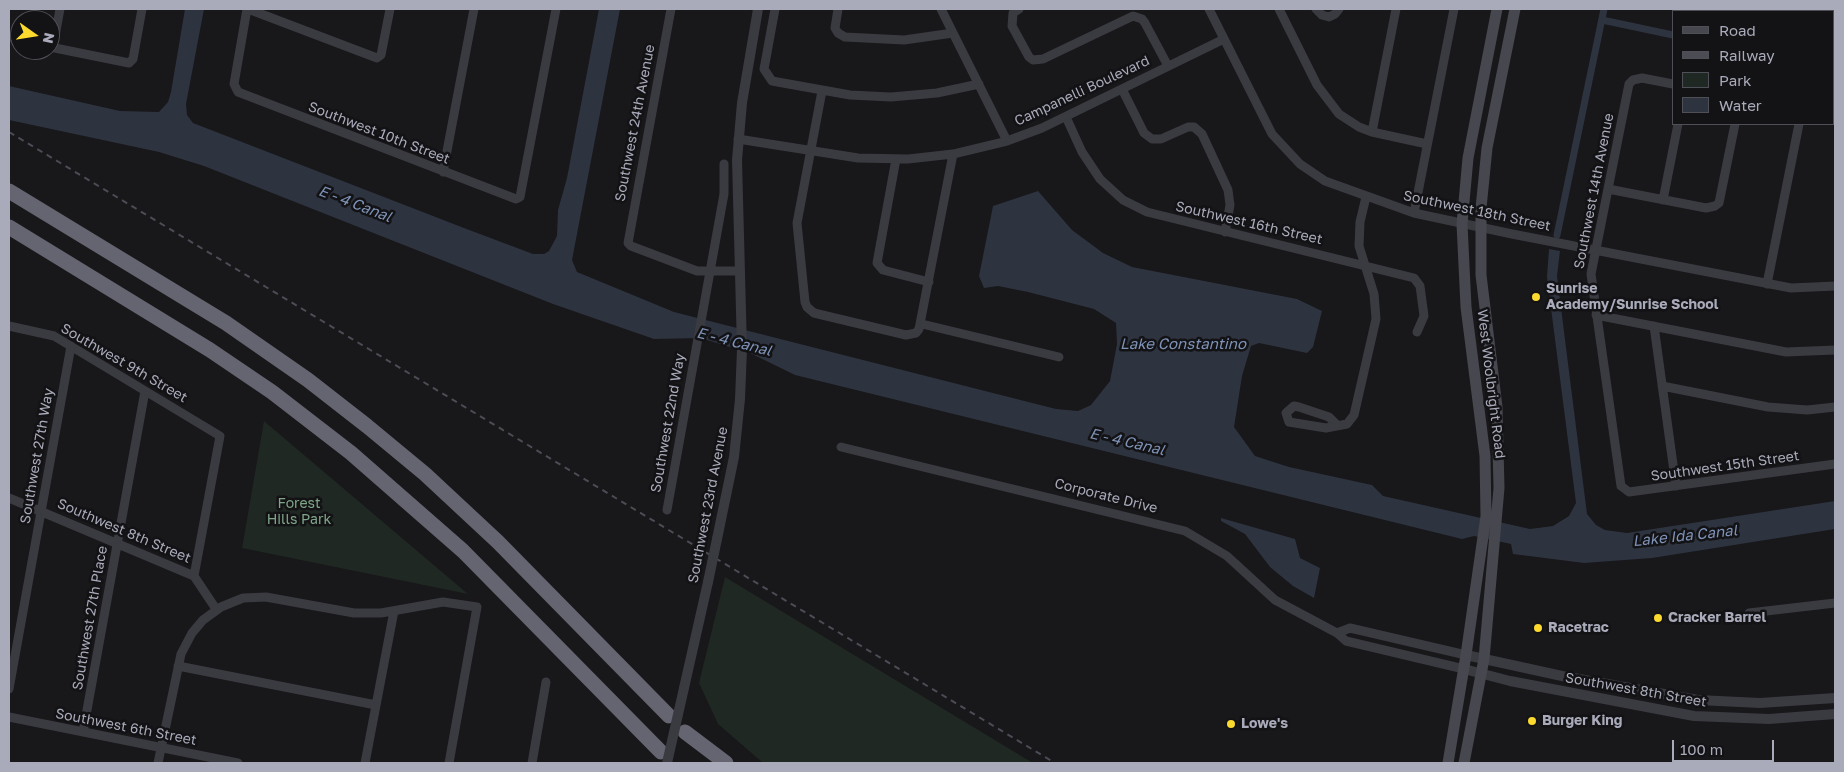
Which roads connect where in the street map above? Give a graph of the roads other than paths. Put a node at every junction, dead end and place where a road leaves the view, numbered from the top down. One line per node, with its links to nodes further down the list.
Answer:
1 (142, 9): 22 (street)
2 (247, 9): 3 (street); 40 (street, Southwest 10th Street)
3 (390, 9)
4 (474, 9): 40 (street)
5 (556, 9): 40 (street, Southwest 10th Street)
6 (671, 9): 53 (street, Southwest 24th Avenue)
7 (758, 9): 33 (street, Southwest 23rd Avenue)
8 (775, 9): 27 (street)
9 (838, 9): 20 (street)
10 (941, 9): 20 (street)
11 (1019, 9): 23 (street)
12 (1209, 9): 21 (street, Southwest 18th Street)
13 (1279, 9): 32 (street)
14 (1316, 9): 15 (street)
15 (1339, 9)
16 (1396, 9): 32 (street)
17 (1454, 9): 35 (street)
18 (1496, 9): 46 (main road, West Woolbright Road)
19 (1514, 9): 48 (main road, West Woolbright Road)
20 (953, 33): 24 (street)
21 (1224, 39): 23 (street, Campanelli Boulevard); 43 (street, Southwest 18th Street)
22 (60, 49)
23 (1168, 66): 26 (street, Campanelli Boulevard)
24 (979, 84): 27 (street); 34 (street)
25 (1672, 84): 41 (street, Southwest 14th Avenue)
26 (1122, 89): 28 (street, Campanelli Boulevard); 49 (street)
27 (822, 91): 36 (street)
28 (1066, 117): 34 (street, Campanelli Boulevard); 49 (street, Southwest 16th Street)
29 (1678, 125): 44 (street)
30 (1735, 125): 44 (street)
31 (1799, 125): 55 (street)
32 (1372, 132): 35 (street)
33 (738, 139): 36 (street, Campanelli Boulevard); 52 (street, Southwest 23rd Avenue)
34 (1007, 141): 37 (street, Campanelli Boulevard)
35 (1427, 144): 45 (street)
36 (811, 151): 38 (street, Campanelli Boulevard); 58 (street)
37 (954, 154): 38 (street, Campanelli Boulevard); 54 (street)
38 (896, 158): 54 (street)
39 (724, 164): 53 (street, Southwest 22nd Way)
40 (443, 172)
41 (1608, 189): 44 (street); 50 (street, Southwest 14th Avenue)
42 (9, 191): 95 (highway)
43 (1366, 198): 45 (street, Southwest 18th Street); 51 (street)
44 (1663, 200)
45 (1414, 213): 46 (street, Southwest 18th Street)
46 (1462, 224): 48 (street, Southwest 18th Street); 83 (main road, West Woolbright Road)
47 (9, 227): 99 (highway)
48 (1480, 228): 50 (street, Southwest 18th Street); 84 (main road, West Woolbright Road)
49 (1225, 232): 51 (street, Southwest 16th Street)
50 (1596, 250): 55 (street, Southwest 18th Street); 57 (street, Southwest 14th Avenue)
51 (1364, 264): 61 (street, Southwest 16th Street); 68 (street)
52 (740, 271): 53 (street); 99 (street, Southwest 23rd Avenue, bridge)
53 (708, 273): 74 (street, Southwest 22nd Way)
54 (929, 282): 58 (street)
55 (1767, 284): 56 (street, Southwest 18th Street)
56 (1835, 286)
57 (1596, 315): 60 (street); 71 (street, Southwest 14th Avenue)
58 (922, 324): 64 (street)
59 (9, 326): 62 (street, Southwest 9th Street)
60 (1654, 326): 63 (street); 65 (street)
61 (1418, 332)
62 (71, 346): 66 (street, Southwest 9th Street); 75 (street, Southwest 27th Way)
63 (1835, 350)
64 (1059, 357)
65 (1662, 386): 67 (street); 72 (street)
66 (145, 391): 76 (street, Southwest 27th Place); 77 (street, Southwest 9th Street)
67 (1835, 408)
68 (1337, 426): 68 (street)
69 (841, 447): 82 (street, Corporate Drive)
70 (1835, 464): 72 (street, Southwest 15th Street)
71 (1621, 486): 72 (street, Southwest 15th Street)
72 (1676, 486)
73 (9, 498): 75 (street, Southwest 8th Street)
74 (666, 510)
75 (41, 512): 76 (street, Southwest 8th Street); 90 (street, Southwest 27th Way)
76 (118, 544): 77 (street, Southwest 8th Street); 97 (street, Southwest 27th Place)
77 (194, 576): 79 (street, Southwest 8th Street)
78 (1835, 603): 81 (street)
79 (216, 610): 80 (street); 85 (street)
80 (394, 611): 93 (street); 103 (street)
81 (1749, 613)
82 (1337, 633): 83 (street); 86 (street, Corporate Drive)
83 (1466, 655): 84 (street, Southwest 8th Street); 86 (main road, West Woolbright Road)
84 (1484, 659): 87 (main road, West Woolbright Road); 89 (street, Southwest 8th Street)
85 (178, 666): 93 (street); 98 (street)
86 (1464, 669): 87 (street, Southwest 8th Street); 107 (main road, West Woolbright Road)
87 (1482, 673): 91 (street, Southwest 8th Street); 108 (main road, West Woolbright Road)
88 (546, 682): 104 (street)
89 (1625, 688): 91 (street); 92 (street, Southwest 8th Street)
90 (9, 689)
91 (1593, 697): 94 (street, Southwest 8th Street)
92 (1835, 698)
93 (376, 705): 102 (street)
94 (1835, 714)
95 (669, 716)
96 (9, 718): 97 (street, Southwest 6th Street)
97 (83, 732): 98 (street, Southwest 6th Street)
98 (162, 748): 100 (street); 101 (street, Southwest 6th Street)
99 (664, 758)
100 (158, 763)
101 (238, 763)
102 (365, 763)
103 (449, 763)
104 (532, 763)
105 (715, 763): 106 (highway)
106 (726, 763)
107 (1448, 763)
108 (1464, 763)

